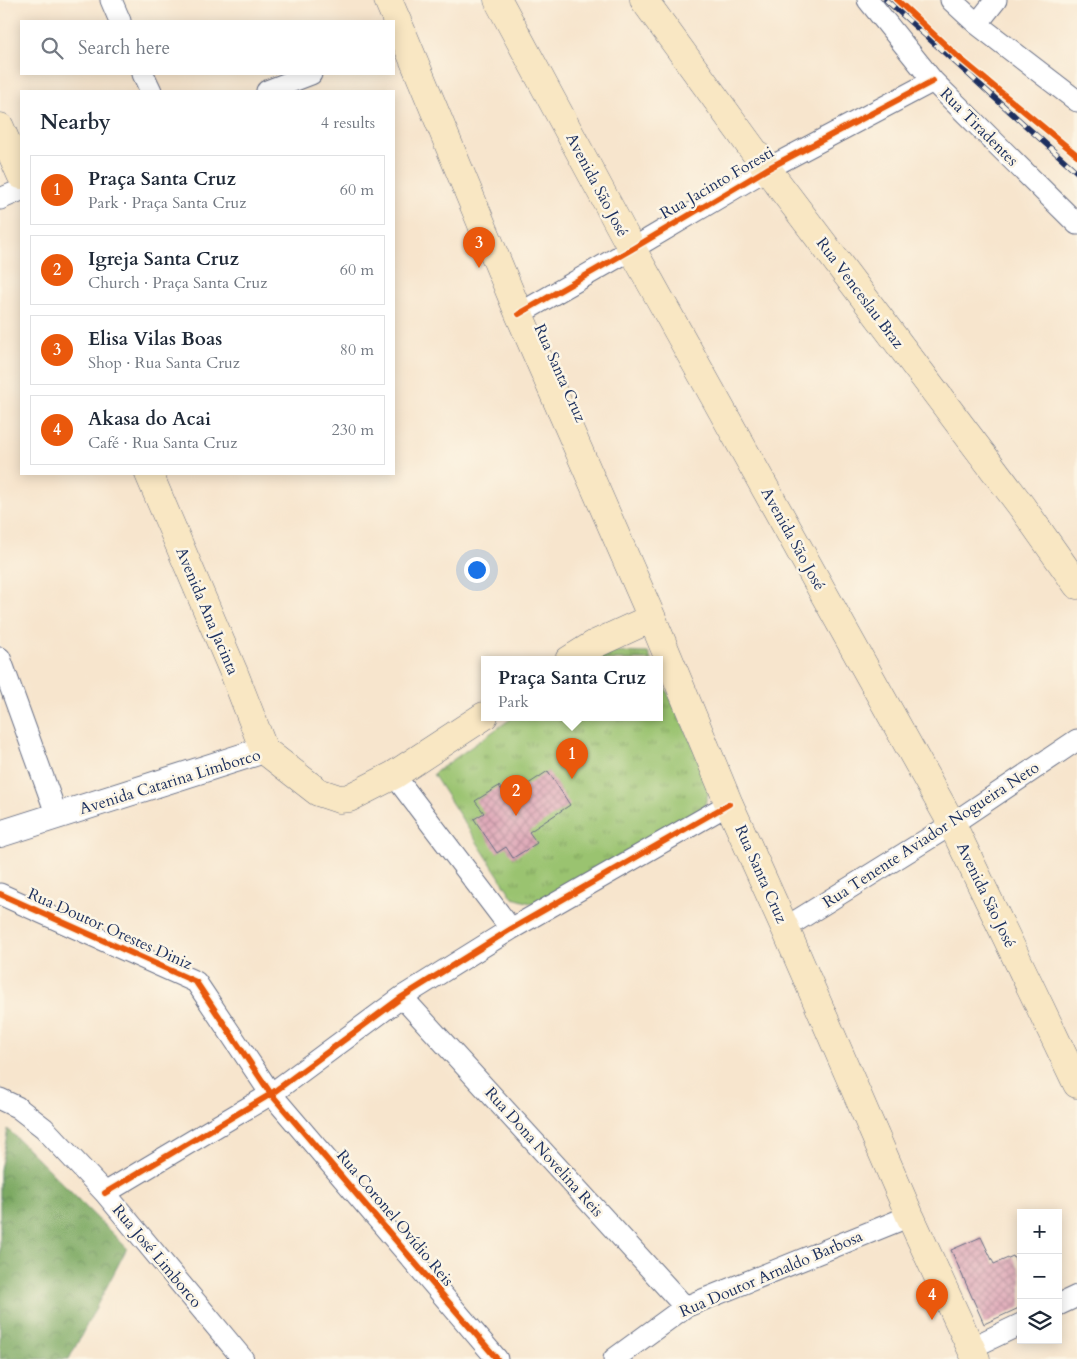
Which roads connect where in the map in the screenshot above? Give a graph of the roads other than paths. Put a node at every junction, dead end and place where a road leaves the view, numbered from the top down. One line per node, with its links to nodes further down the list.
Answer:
1 (111, 0): 8 (street)
2 (388, 0): 9 (main road, Rua Santa Cruz)
3 (498, 0): 25 (main road, Avenida São José)
4 (644, 0): 20 (main road, Rua Venceslau Braz)
5 (868, 0): 15 (street, Rua Tiradentes)
6 (951, 0): 10 (street)
7 (996, 0): 10 (street)
8 (120, 20)
9 (394, 20)
10 (977, 24): 18 (street)
11 (395, 25): 12 (main road, Rua Santa Cruz)
12 (399, 39): 26 (main road, Rua Santa Cruz)
13 (143, 75): 16 (street)
14 (308, 75): 17 (street)
15 (933, 81): 20 (street, Rua Jacinto Foresti); 24 (street, Rua Tiradentes)
16 (151, 90)
17 (270, 90)
18 (1077, 101)
19 (0, 127): 21 (main road)
20 (767, 169): 25 (street, Rua Jacinto Foresti); 28 (main road, Rua Venceslau Braz)
21 (20, 173)
22 (20, 190): 23 (street)
23 (0, 199)
24 (1077, 224)
25 (632, 249): 26 (street, Rua Jacinto Foresti); 38 (main road, Avenida São José)
26 (519, 314): 29 (main road, Rua Santa Cruz)
27 (149, 475): 34 (main road, Avenida Ana Jacinta)
28 (1077, 584)
29 (652, 618): 30 (main road); 36 (main road, Rua Santa Cruz)
30 (575, 656)
31 (0, 658): 37 (street)
32 (481, 718): 35 (main road, Avenida Catarina Limborco)
33 (1077, 740): 38 (street, Rua Tenente Aviador Nogueira Neto)
34 (264, 750): 35 (main road, Avenida Catarina Limborco); 37 (street, Avenida Catarina Limborco)
35 (394, 775): 42 (street)
36 (729, 804): 41 (main road, Rua Santa Cruz); 42 (street)
37 (57, 816): 39 (street, Avenida Catarina Limborco)
38 (952, 824): 41 (street, Rua Tenente Aviador Nogueira Neto); 44 (main road, Avenida São José)
39 (0, 834)
40 (0, 894): 45 (street, Rua Doutor Orestes Diniz)
41 (785, 928): 48 (main road, Rua Santa Cruz)
42 (511, 929): 43 (street)
43 (402, 997): 45 (street); 51 (street, Rua Dona Novelina Reis)
44 (1077, 1084)
45 (272, 1094): 47 (street); 55 (street, Rua Coronel Ovídio Reis)
46 (0, 1099): 47 (street, Rua José Limborco)
47 (104, 1193): 54 (street, Rua José Limborco)
48 (910, 1216): 51 (street, Rua Doutor Arnaldo Barbosa); 53 (main road, Rua Santa Cruz)
49 (1077, 1296): 50 (street)
50 (1062, 1303)
51 (685, 1307): 56 (street, Rua Doutor Arnaldo Barbosa)
52 (1017, 1326): 53 (street)
53 (973, 1354)
54 (243, 1359)
55 (497, 1359)
56 (614, 1359)

